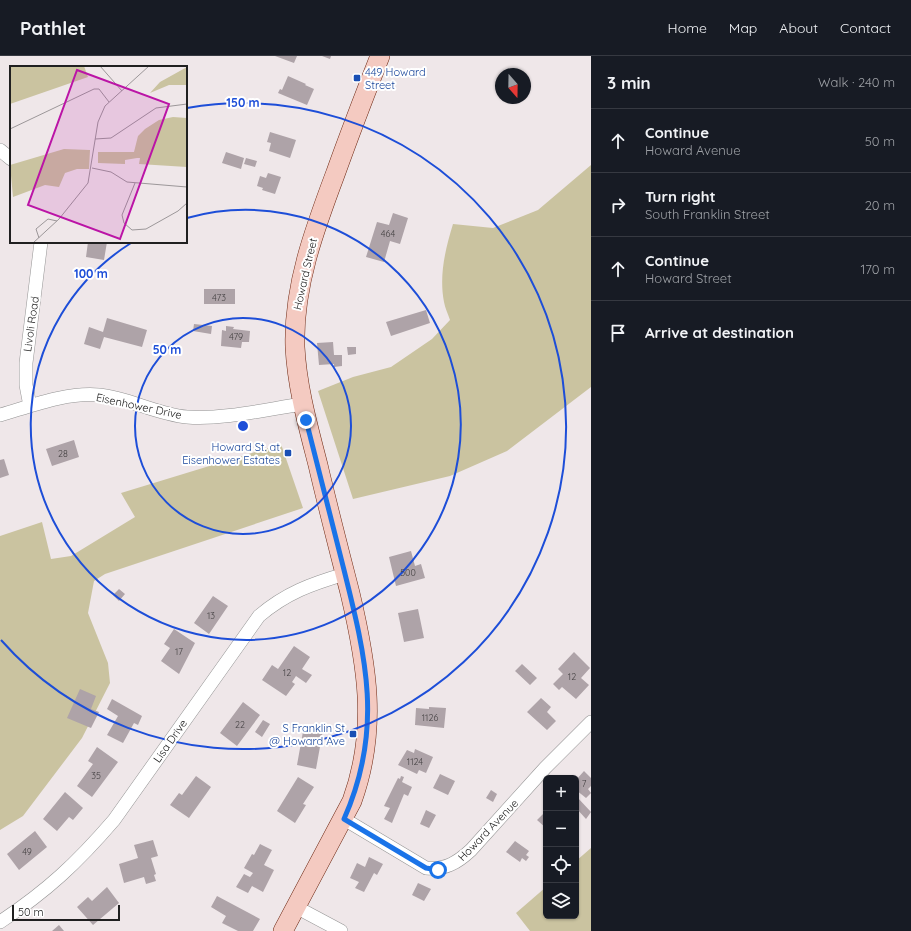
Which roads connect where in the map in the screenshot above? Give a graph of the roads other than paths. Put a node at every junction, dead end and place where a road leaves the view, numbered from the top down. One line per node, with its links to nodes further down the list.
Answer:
1 (380, 56): 5 (main road, Howard Street)
2 (0, 150): 3 (street)
3 (10, 158)
4 (41, 243): 6 (street, Livoli Road)
5 (303, 404): 6 (street, Eisenhower Drive); 8 (main road, Howard Street)
6 (30, 406): 7 (street, Eisenhower Drive)
7 (0, 415)
8 (345, 574): 10 (main road, Howard Street); 12 (street, Lisa Drive)
9 (591, 722): 10 (street, Howard Avenue)
10 (344, 819): 11 (main road, Howard Street)
11 (296, 907): 13 (main road, Howard Street); 14 (street)
12 (0, 922)
13 (283, 931)
14 (341, 931)

